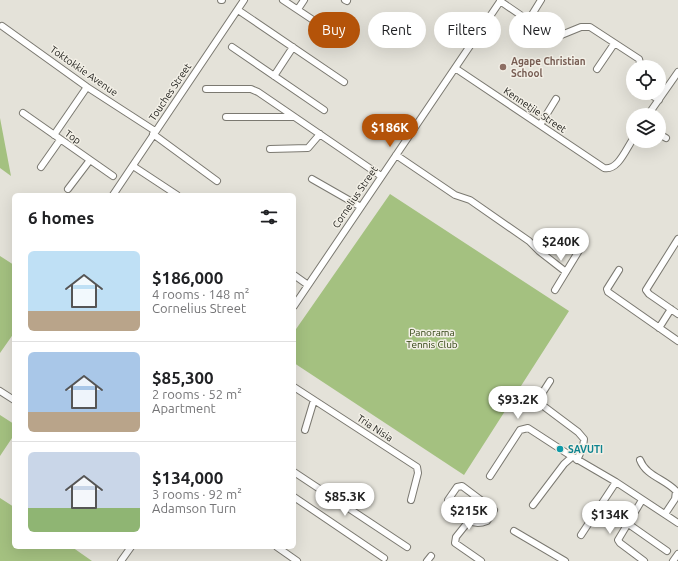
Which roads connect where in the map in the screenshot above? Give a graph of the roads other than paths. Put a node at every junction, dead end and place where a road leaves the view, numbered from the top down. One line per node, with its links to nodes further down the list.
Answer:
1 (244, 0): 6 (street, Touches Street)
2 (284, 0): 7 (street)
3 (304, 0): 7 (street)
4 (541, 0): 9 (street)
5 (500, 1): 8 (street); 17 (street, Cornelius Street)
6 (238, 10): 15 (street); 33 (street, Touches Street)
7 (298, 10): 10 (street)
8 (515, 12)
9 (534, 12)
10 (308, 17)
11 (2, 26): 22 (street, Toktokkie Avenue)
12 (565, 34): 13 (street)
13 (614, 44): 16 (street); 18 (street)
14 (232, 47): 20 (street)
15 (293, 47): 20 (street); 21 (street)
16 (639, 60)
17 (455, 68): 32 (street, Kennetjie Street); 39 (street, Cornelius Street)
18 (597, 69)
19 (678, 72): 24 (street)
20 (274, 76): 28 (street)
21 (344, 82)
22 (87, 86): 33 (street, Toktokkie Avenue); 35 (street)
23 (206, 89): 31 (street)
24 (666, 90)
25 (556, 99): 32 (street)
26 (659, 100): 27 (street)
27 (653, 108)
28 (324, 110)
29 (23, 113): 35 (street, Top)
30 (226, 117): 31 (street)
31 (293, 117): 34 (street)
32 (540, 125): 37 (street, Kennetjie Street)
33 (154, 133): 41 (street, Touches Street); 46 (street, Toktokkie Avenue)
34 (320, 134): 38 (street); 44 (street)
35 (54, 135): 36 (street, Top)
36 (60, 140): 40 (street, Top); 42 (street)
37 (627, 148)
38 (270, 149)
39 (396, 155): 44 (street, Cornelius Street); 54 (street)
40 (90, 160): 43 (street, Top); 47 (street)
41 (133, 166): 48 (street, Touches Street); 49 (street)
42 (41, 167)
43 (113, 176)
44 (381, 176): 50 (street, Cornelius Street)
45 (312, 180): 50 (street)
46 (217, 181)
47 (68, 189)
48 (114, 193)
49 (173, 193)
50 (361, 207): 56 (street, Cornelius Street)
51 (678, 239): 59 (street)
52 (583, 244): 54 (street)
53 (619, 270): 61 (street)
54 (566, 272): 57 (street)
55 (296, 276): 56 (street)
56 (308, 285): 58 (street, Cornelius Street)
57 (555, 290)
58 (296, 303)
59 (670, 309): 60 (street); 61 (street)
60 (678, 314)
61 (659, 328): 62 (street)
62 (678, 341)
63 (550, 381): 69 (street)
64 (296, 388): 67 (street, Tria Nisia)
65 (0, 391): 66 (street)
66 (12, 399)
67 (314, 400): 68 (street); 75 (street, Tria Nisia)
68 (305, 430)
69 (572, 457): 72 (street); 73 (street); 77 (street)
70 (640, 460): 78 (street)
71 (296, 473): 84 (street)
72 (490, 476)
73 (616, 482): 76 (street); 83 (street)
74 (296, 498): 89 (street)
75 (411, 500)
76 (642, 500): 78 (street); 80 (street)
77 (533, 505)
78 (665, 514): 81 (street)
79 (468, 522): 79 (street); 92 (street)
80 (627, 523): 87 (street); 94 (street)
81 (678, 524)
82 (514, 531): 93 (street)
83 (581, 535)
84 (407, 547)
85 (130, 549): 90 (street)
86 (280, 549): 91 (street)
87 (667, 551)
88 (678, 554): 95 (street)
89 (384, 558)
90 (122, 561)
91 (297, 561)
92 (481, 561)
93 (565, 561)
94 (644, 561)
95 (673, 561)

